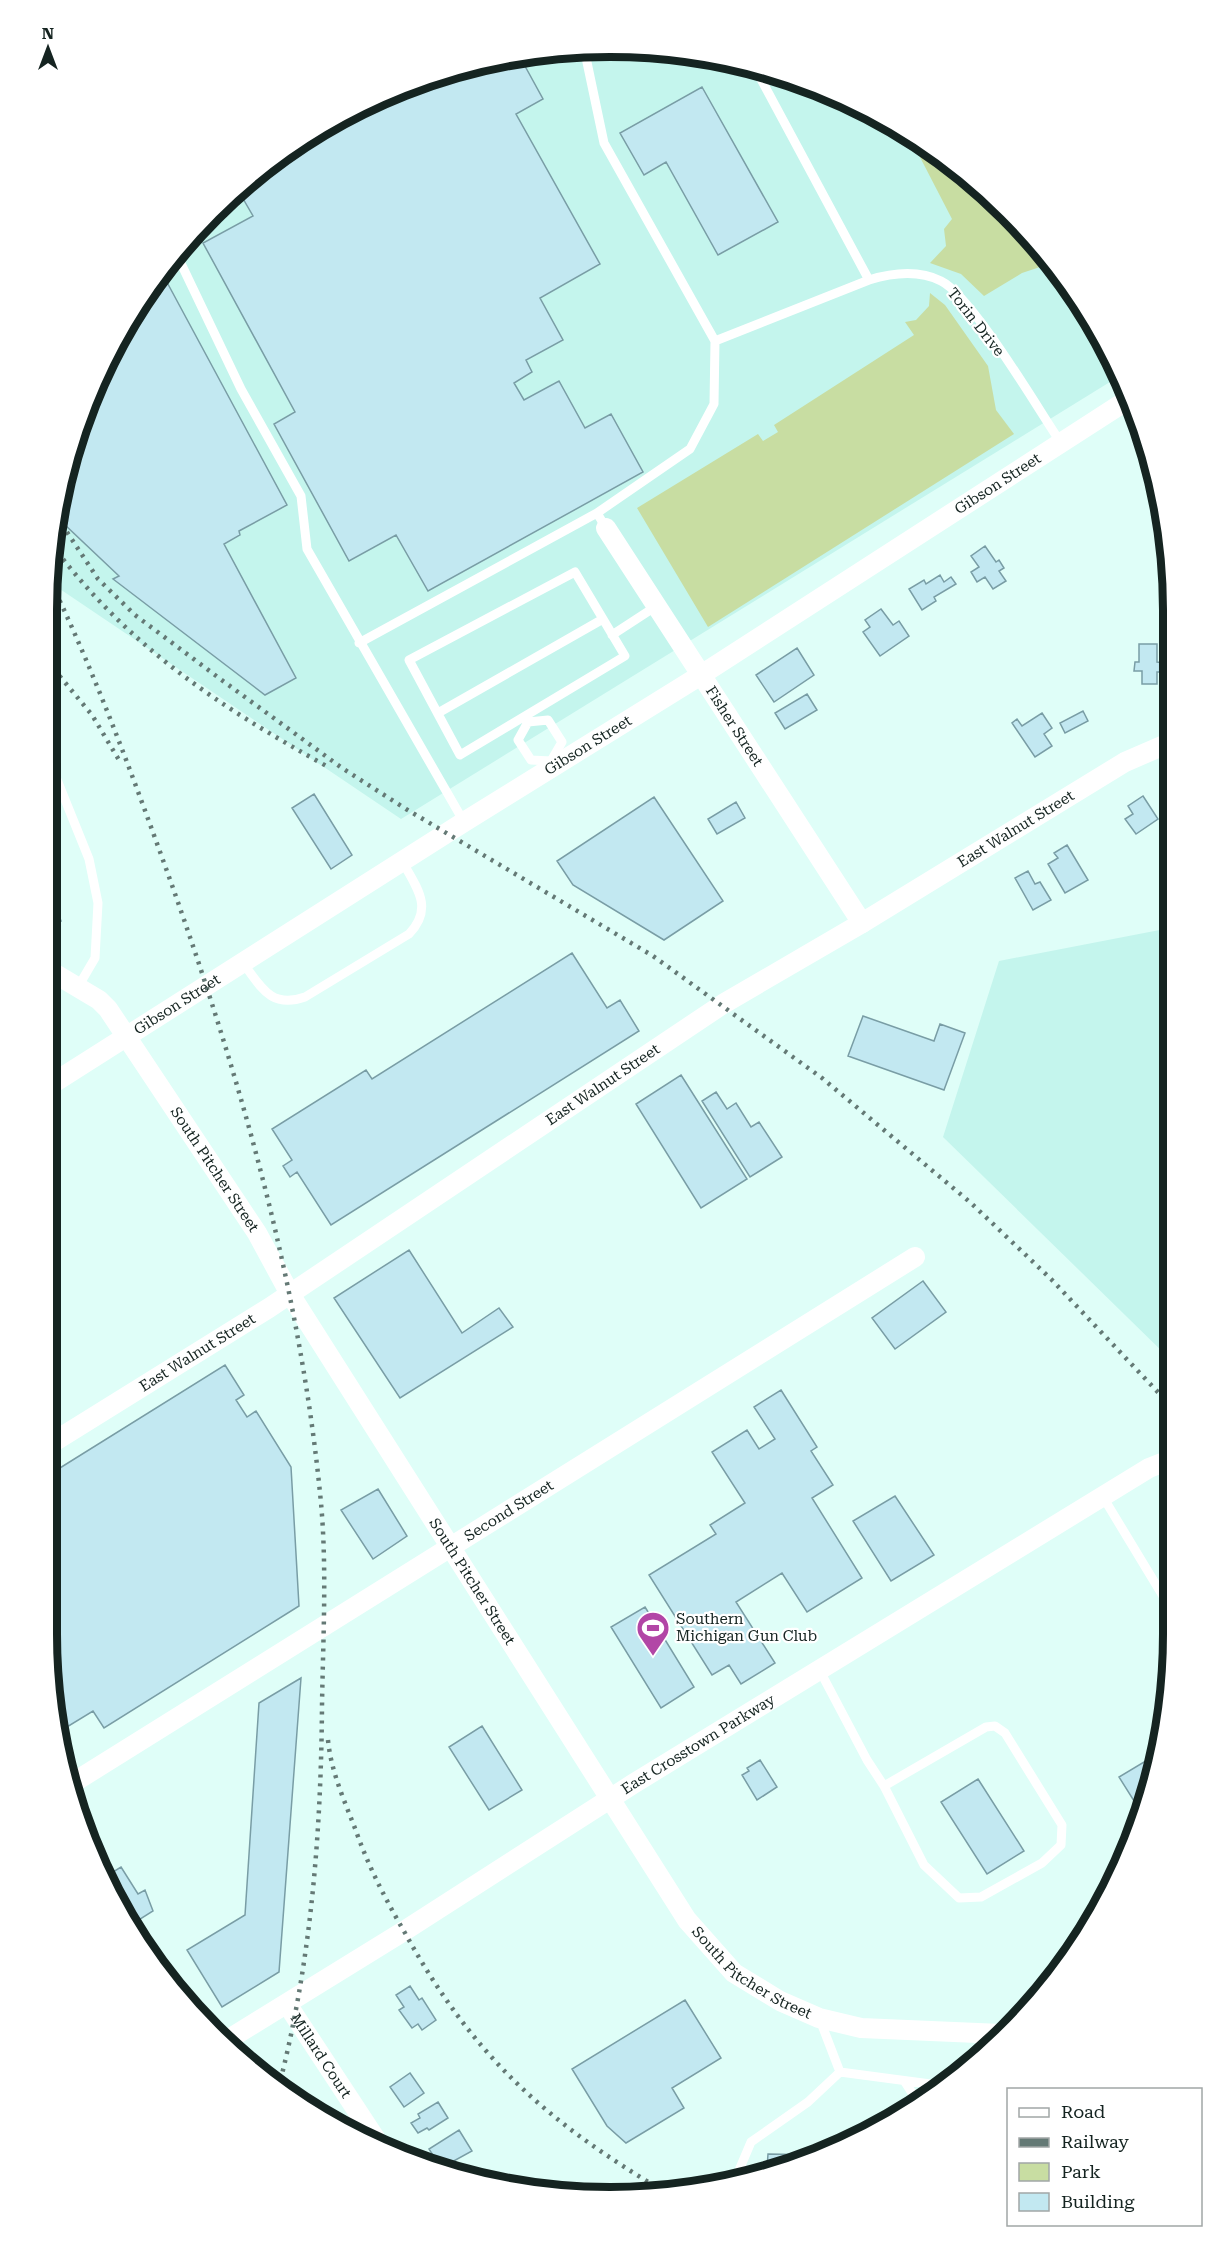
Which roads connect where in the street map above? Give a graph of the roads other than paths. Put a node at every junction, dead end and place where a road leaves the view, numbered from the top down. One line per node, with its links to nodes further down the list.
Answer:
1 (586, 58): 5 (lane)
2 (760, 78): 4 (lane)
3 (180, 262): 12 (lane)
4 (869, 280): 5 (lane, Torin Drive); 7 (lane, Torin Drive)
5 (715, 340): 8 (lane)
6 (1123, 403): 7 (street, Gibson Street)
7 (1062, 444): 13 (street, Gibson Street)
8 (602, 520): 9 (street, Fisher Street); 12 (lane)
9 (658, 605): 11 (lane); 13 (street, Fisher Street)
10 (603, 619): 11 (lane); 14 (lane); 14 (lane)
11 (612, 635): 15 (lane)
12 (359, 643): 19 (lane)
13 (701, 675): 17 (street, Gibson Street); 21 (street, Fisher Street)
14 (438, 713): 15 (lane)
15 (526, 719): 17 (lane); 17 (lane)
16 (1163, 746): 21 (street, East Walnut Street)
17 (553, 763): 19 (street, Gibson Street)
18 (57, 778): 24 (lane)
19 (464, 822): 20 (street, Gibson Street)
20 (402, 861): 22 (street, Gibson Street); 22 (lane)
21 (862, 923): 28 (street, East Walnut Street)
22 (243, 963): 25 (street, Gibson Street)
23 (57, 975): 24 (street, South Pitcher Street)
24 (78, 987): 25 (street, South Pitcher Street)
25 (126, 1034): 26 (street, Gibson Street); 28 (street, South Pitcher Street)
26 (57, 1080)
27 (915, 1257): 32 (street, Second Street)
28 (290, 1294): 29 (street, East Walnut Street); 32 (street, South Pitcher Street)
29 (57, 1440)
30 (1163, 1463): 31 (street, East Crosstown Parkway)
31 (1103, 1497): 33 (lane); 34 (street, East Crosstown Parkway)
32 (451, 1548): 35 (street, Second Street); 37 (street, South Pitcher Street)
33 (1163, 1596)
34 (820, 1671): 36 (lane); 37 (street, East Crosstown Parkway)
35 (77, 1780)
36 (884, 1786): 36 (lane)
37 (609, 1799): 38 (street, East Crosstown Parkway); 39 (street, South Pitcher Street)
38 (286, 2004): 41 (street, East Crosstown Parkway); 46 (street, Millard Court)
39 (819, 2018): 40 (street, South Pitcher Street); 42 (lane)
40 (992, 2034)
41 (232, 2037)
42 (840, 2072): 43 (lane); 47 (lane)
43 (905, 2082): 44 (lane); 45 (lane)
44 (931, 2084)
45 (914, 2096)
46 (372, 2133)
47 (739, 2171)

